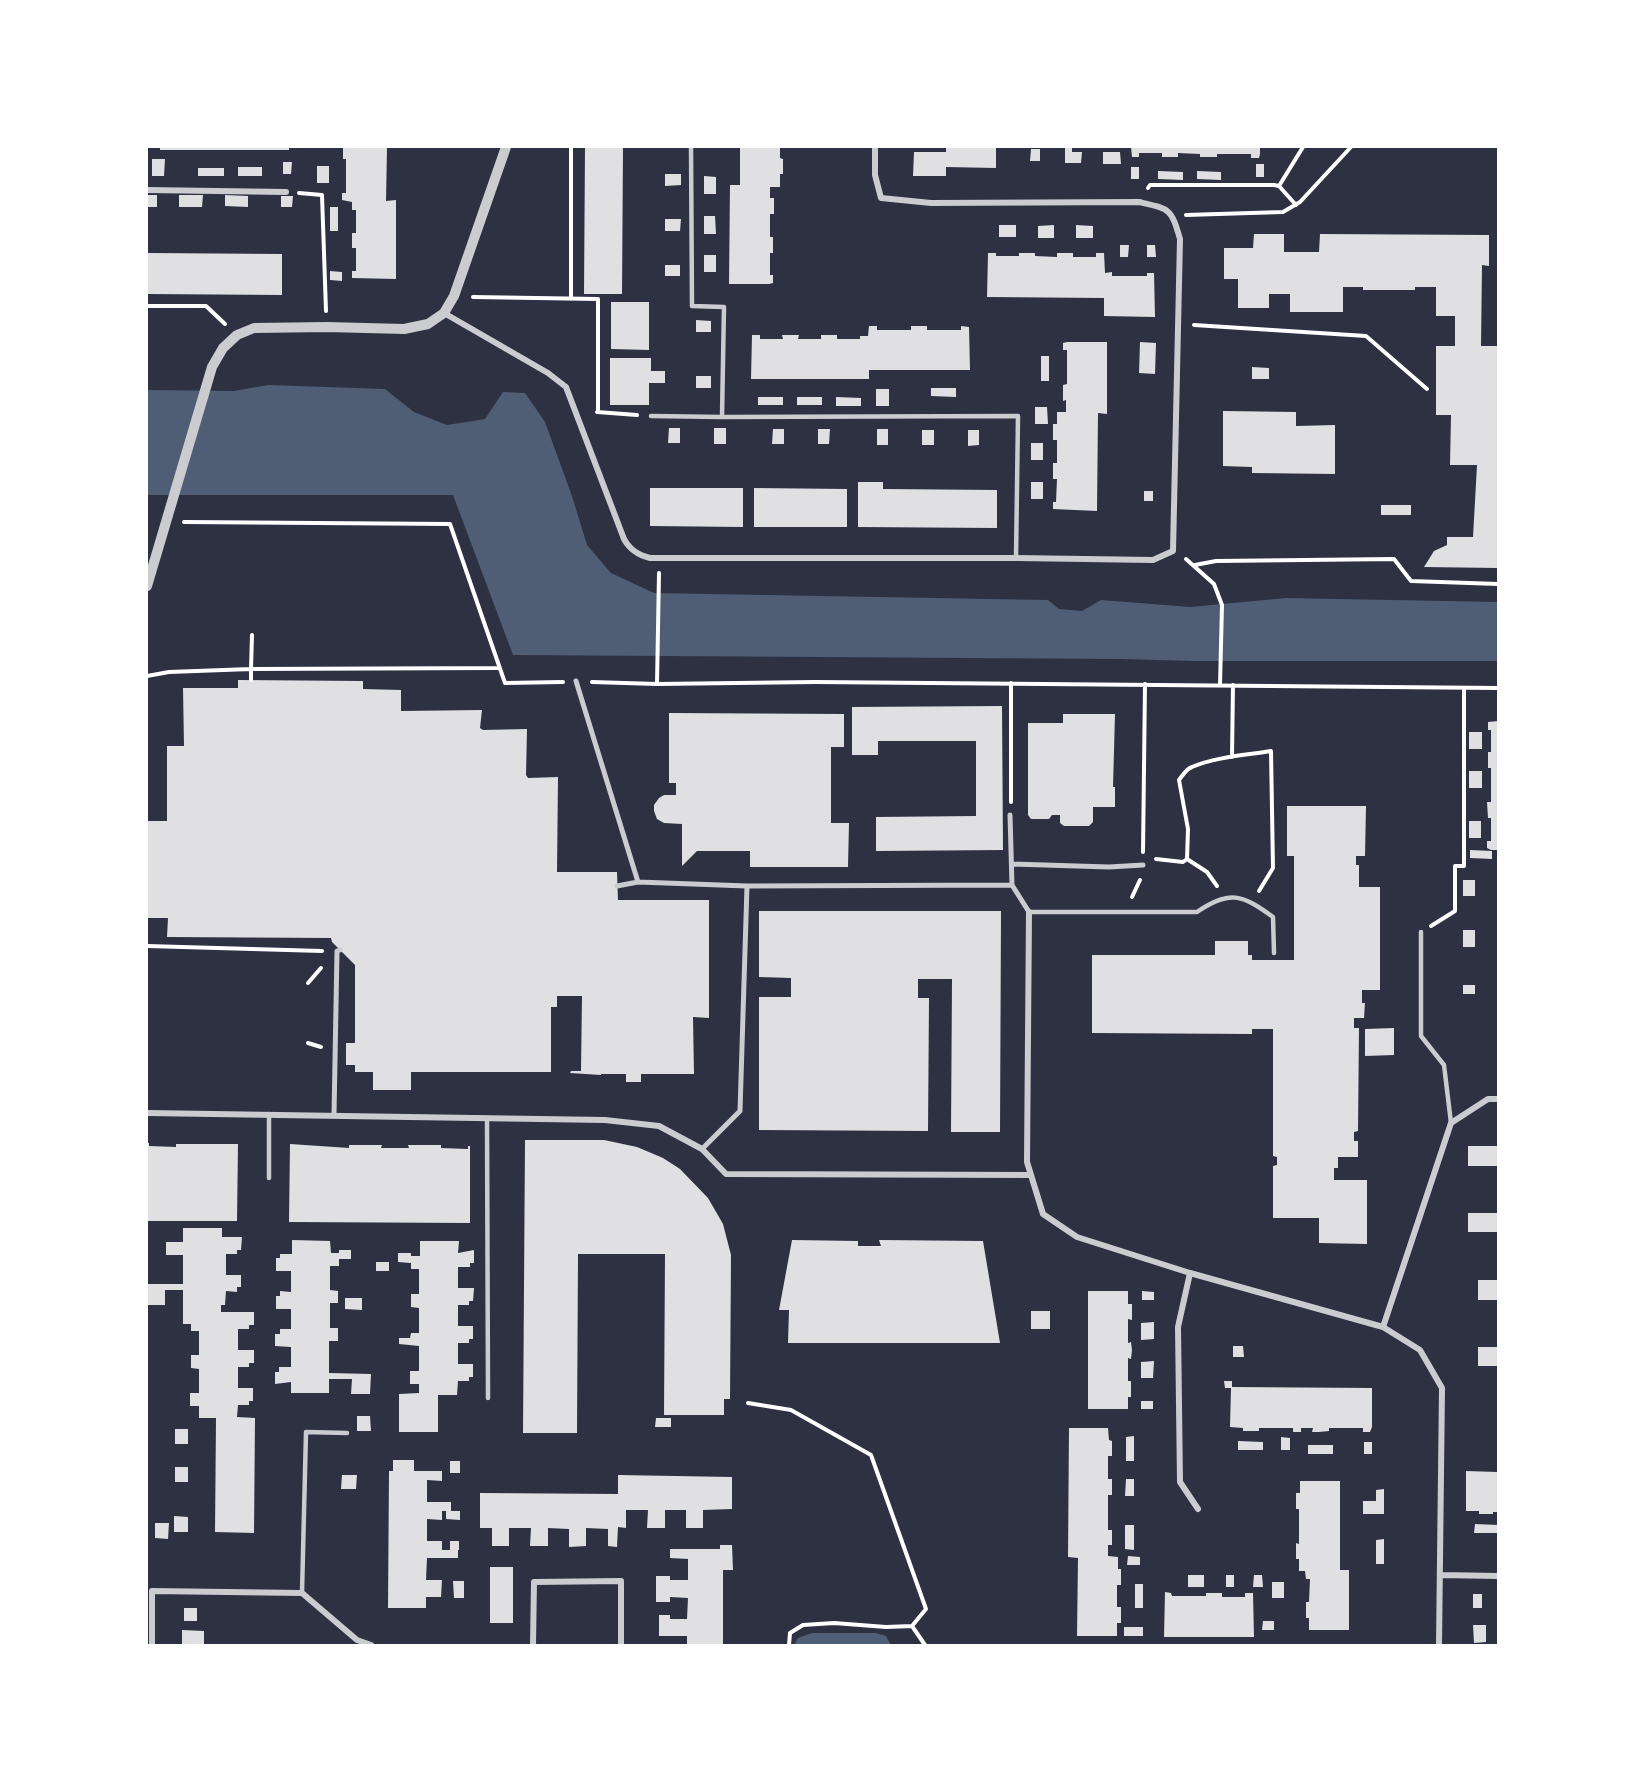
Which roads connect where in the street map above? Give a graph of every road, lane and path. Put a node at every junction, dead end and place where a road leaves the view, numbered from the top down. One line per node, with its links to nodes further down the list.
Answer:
1 (506, 147): 13 (street)
2 (571, 147): 14 (path)
3 (692, 147): 24 (lane)
4 (876, 147): 10 (street)
5 (1303, 147): 7 (path)
6 (1350, 147): 11 (path)
7 (1280, 186): 10 (path); 11 (path)
8 (147, 190): 9 (street)
9 (286, 192): 18 (path)
10 (1139, 202): 12 (street)
11 (1296, 205): 12 (path)
12 (1173, 216): 17 (street)
13 (454, 296): 14 (path); 16 (street)
14 (571, 298): 21 (path)
15 (147, 306): 19 (path)
16 (444, 313): 18 (street); 22 (street)
17 (1178, 324): 20 (path); 26 (street)
18 (327, 327): 19 (street)
19 (237, 335): 25 (street)
20 (1427, 389)
21 (598, 412): 22 (path); 23 (path)
22 (579, 416): 27 (street)
23 (651, 416): 24 (lane)
24 (722, 417): 27 (lane)
25 (166, 522): 30 (street); 33 (path)
26 (1173, 551): 27 (street); 28 (path)
27 (1016, 558)
28 (1195, 565): 29 (path); 41 (path)
29 (1498, 584)
30 (147, 586)
31 (659, 588): 39 (path)
32 (252, 635): 34 (path)
33 (498, 668): 34 (path); 37 (path)
34 (251, 669): 35 (path); 36 (path)
35 (147, 676)
36 (251, 680)
37 (576, 681): 39 (path); 50 (street)
38 (1011, 683): 39 (path); 40 (path); 46 (path)
39 (657, 684)
40 (1145, 684): 41 (path); 48 (path)
41 (1220, 685): 42 (path)
42 (1233, 685): 43 (path); 45 (path)
43 (1464, 688): 44 (path); 58 (path)
44 (1498, 688)
45 (1232, 757): 47 (path); 55 (path)
46 (1010, 815): 49 (street)
47 (1187, 859): 48 (path); 54 (path)
48 (1143, 862): 49 (street); 57 (path)
49 (1012, 864): 51 (street)
50 (638, 882): 52 (street); 53 (street)
51 (1012, 885): 53 (street); 56 (street)
52 (618, 886)
53 (747, 886): 69 (street)
54 (1222, 899): 55 (lane); 57 (lane)
55 (1252, 903): 61 (lane)
56 (1029, 912): 57 (lane); 70 (street)
57 (1125, 912)
58 (1421, 932): 68 (lane)
59 (147, 946): 60 (path)
60 (338, 950): 62 (path); 66 (street)
61 (1274, 953)
62 (308, 983)
63 (1498, 1099): 68 (street)
64 (147, 1113): 65 (street)
65 (268, 1114): 66 (street); 71 (lane)
66 (334, 1115): 67 (street)
67 (487, 1118): 69 (street); 74 (lane)
68 (1451, 1123): 73 (street)
69 (702, 1149): 70 (street)
70 (1030, 1175): 72 (street)
71 (269, 1179)
72 (1190, 1273): 73 (street); 77 (street)
73 (1383, 1327): 78 (street)
74 (488, 1398)
75 (748, 1403): 82 (path)
76 (347, 1433): 81 (lane)
77 (1198, 1509)
78 (1440, 1575): 79 (street); 89 (street)
79 (1498, 1576)
80 (150, 1591): 81 (street); 83 (street)
81 (302, 1593): 84 (street)
82 (912, 1626): 87 (path); 88 (path)
83 (152, 1645)
84 (371, 1645)
85 (533, 1645): 86 (street)
86 (621, 1645)
87 (789, 1645)
88 (925, 1645)
89 (1439, 1645)

